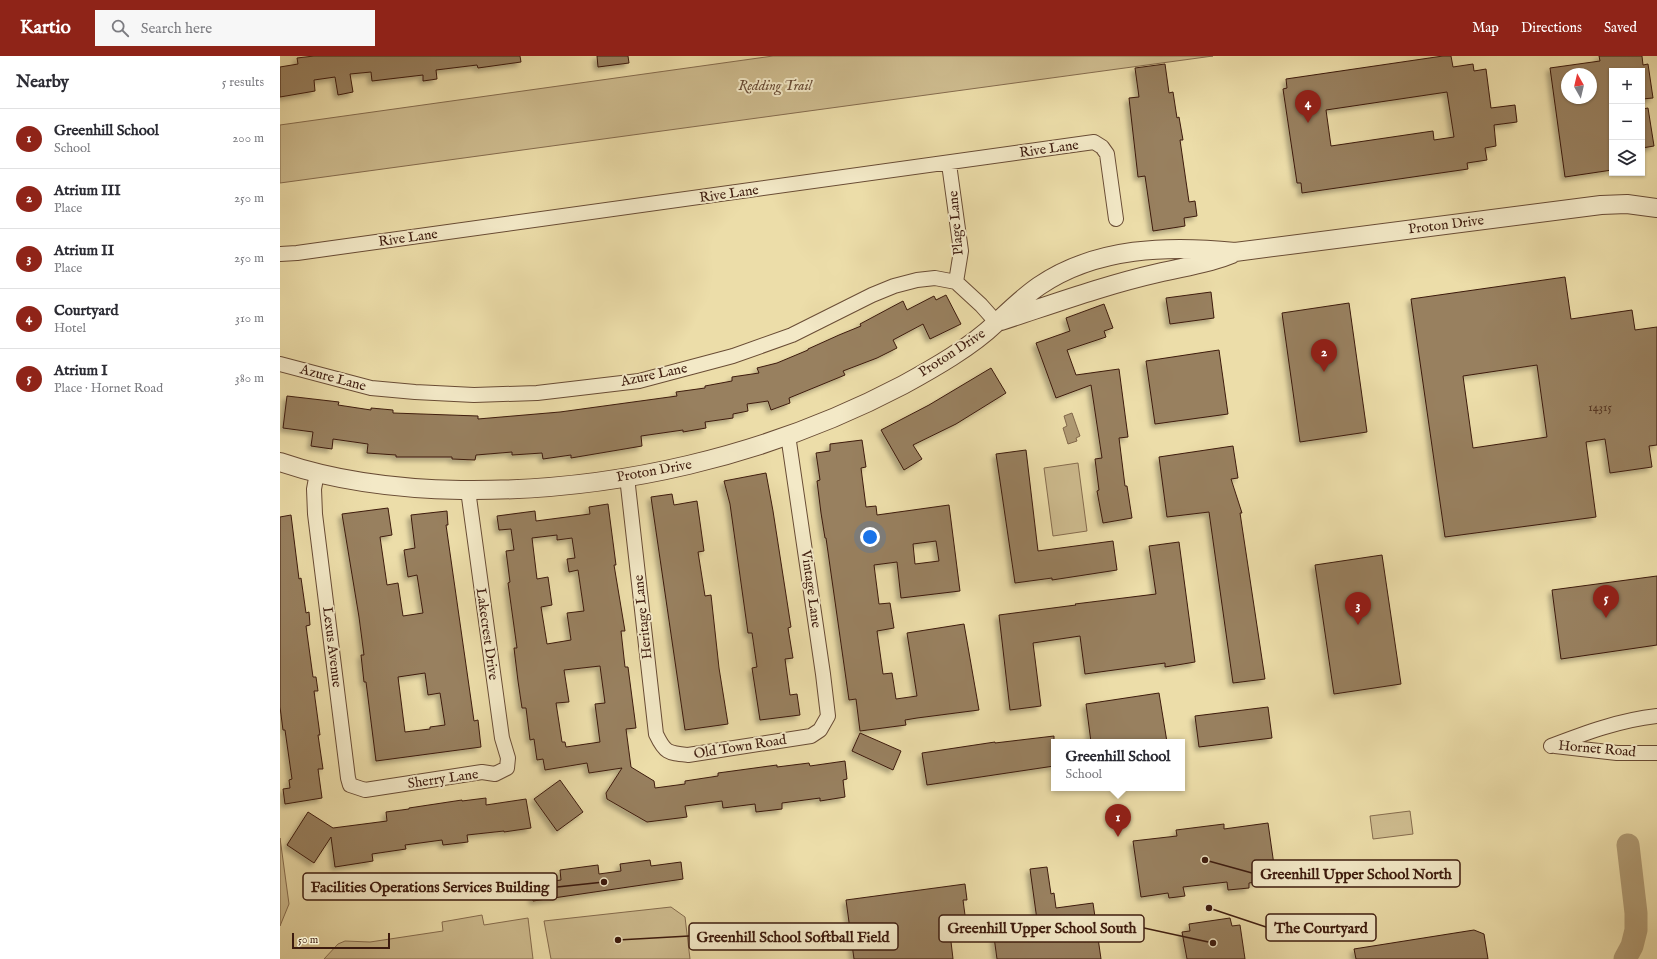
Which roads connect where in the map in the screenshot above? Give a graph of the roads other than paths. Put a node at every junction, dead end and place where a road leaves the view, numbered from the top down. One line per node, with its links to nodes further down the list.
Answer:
1 (949, 164): 3 (street, Rive Lane); 5 (street, Rive Lane); 6 (street, Plage Lane)
2 (1657, 208): 4 (street, Proton Drive)
3 (1116, 219)
4 (1235, 252): 7 (street, Proton Drive); 7 (street, Proton Drive)
5 (280, 254)
6 (956, 282): 7 (street); 8 (street, Azure Lane)
7 (997, 323): 9 (street, Proton Drive)
8 (280, 364)
9 (788, 435): 12 (street, Proton Drive); 15 (street, Vintage Lane)
10 (280, 462): 11 (street, Proton Drive)
11 (317, 473): 13 (street, Proton Drive); 19 (street, Lexus Avenue)
12 (627, 477): 13 (street, Proton Drive); 16 (street, Heritage Lane)
13 (468, 490): 18 (street, Lakecrest Drive)
14 (1657, 716): 17 (street, Hornet Road)
15 (811, 736): 16 (street, Old Town Road)
16 (668, 753)
17 (1657, 753)
18 (500, 773): 19 (street, Sherry Lane)
19 (386, 787)

